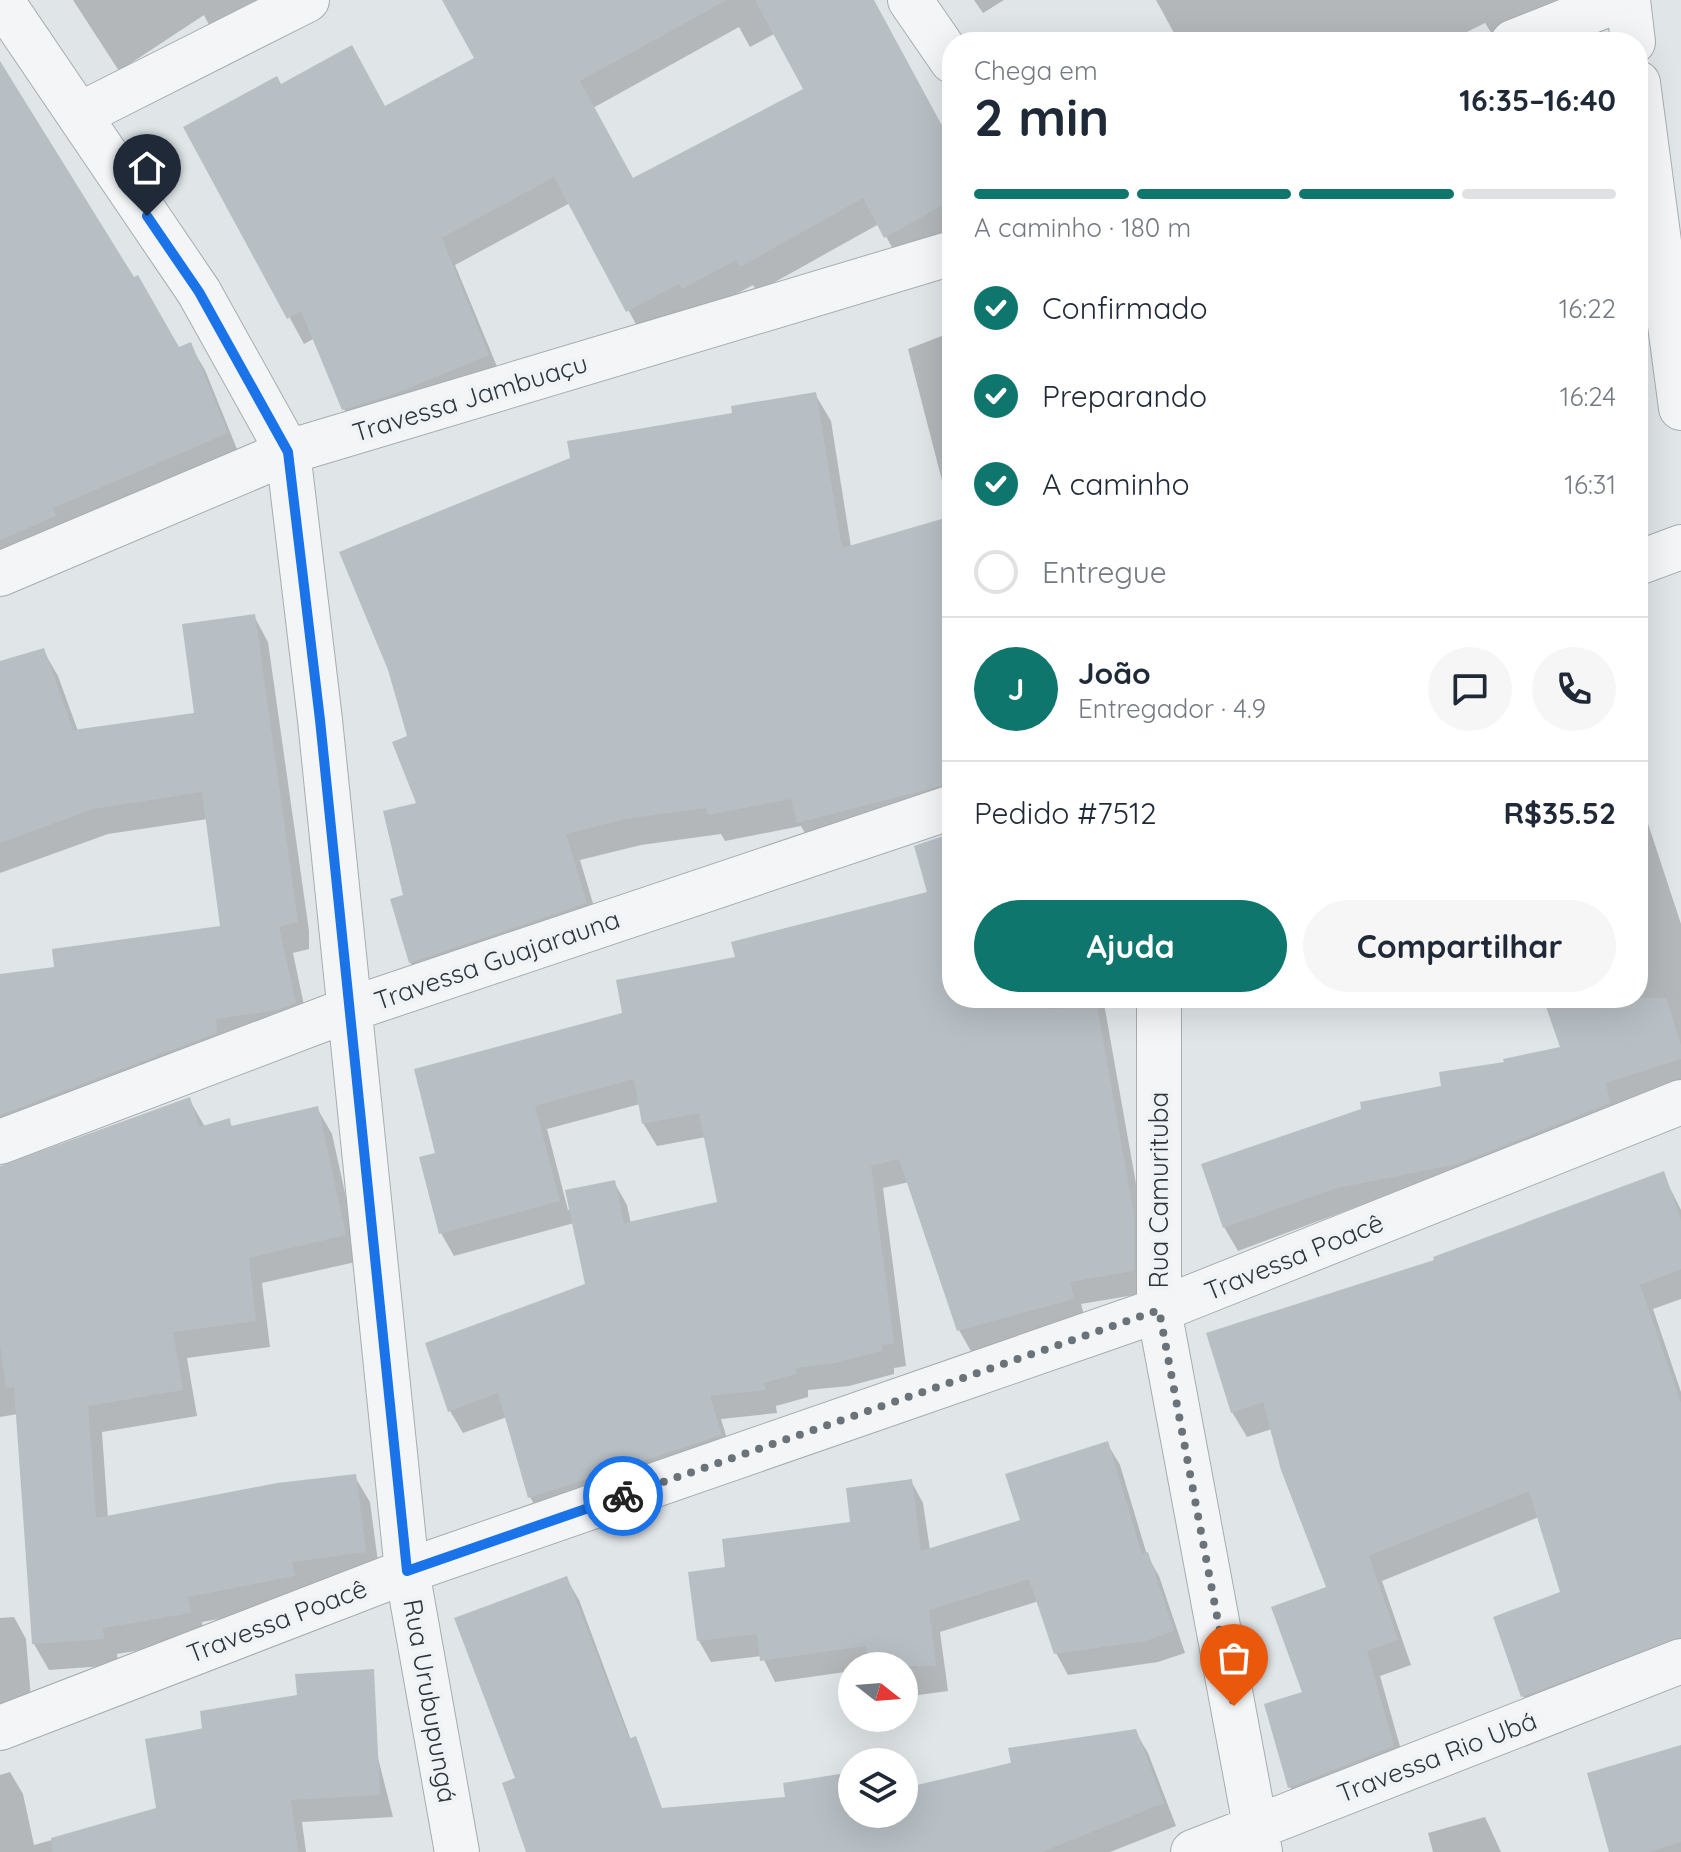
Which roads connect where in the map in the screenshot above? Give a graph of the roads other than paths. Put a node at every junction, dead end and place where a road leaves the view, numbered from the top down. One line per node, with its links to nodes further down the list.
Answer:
1 (1, 0): 9 (street)
2 (307, 0): 9 (street)
3 (910, 0): 8 (street)
4 (1619, 0): 6 (street)
5 (1628, 0): 7 (street)
6 (1538, 32)
7 (1632, 32)
8 (942, 46)
9 (79, 115): 13 (street)
10 (1648, 159): 12 (street)
11 (942, 256): 13 (street, Travessa Jambuaçu)
12 (1681, 408)
13 (288, 452): 16 (street, Travessa Jambuaçu); 19 (street, Rua Urubupungá)
14 (1681, 547): 15 (street)
15 (1648, 559)
16 (0, 574)
17 (942, 810): 19 (street, Travessa Guajarauna)
18 (1159, 1008): 22 (street, Rua Camurituba)
19 (348, 1010): 21 (street, Travessa Guajarauna); 23 (street, Rua Urubupungá)
20 (1681, 1102): 22 (street, Travessa Poacê)
21 (0, 1142)
22 (1159, 1310): 23 (street, Travessa Poacê); 26 (street, Rua Camurituba)
23 (407, 1571): 25 (street, Travessa Poacê); 27 (street, Rua Urubupungá)
24 (1681, 1661): 26 (street, Travessa Rio Ubá)
25 (0, 1728)
26 (1258, 1840): 28 (street, Travessa Rio Ubá)
27 (457, 1852)
28 (1193, 1852)

